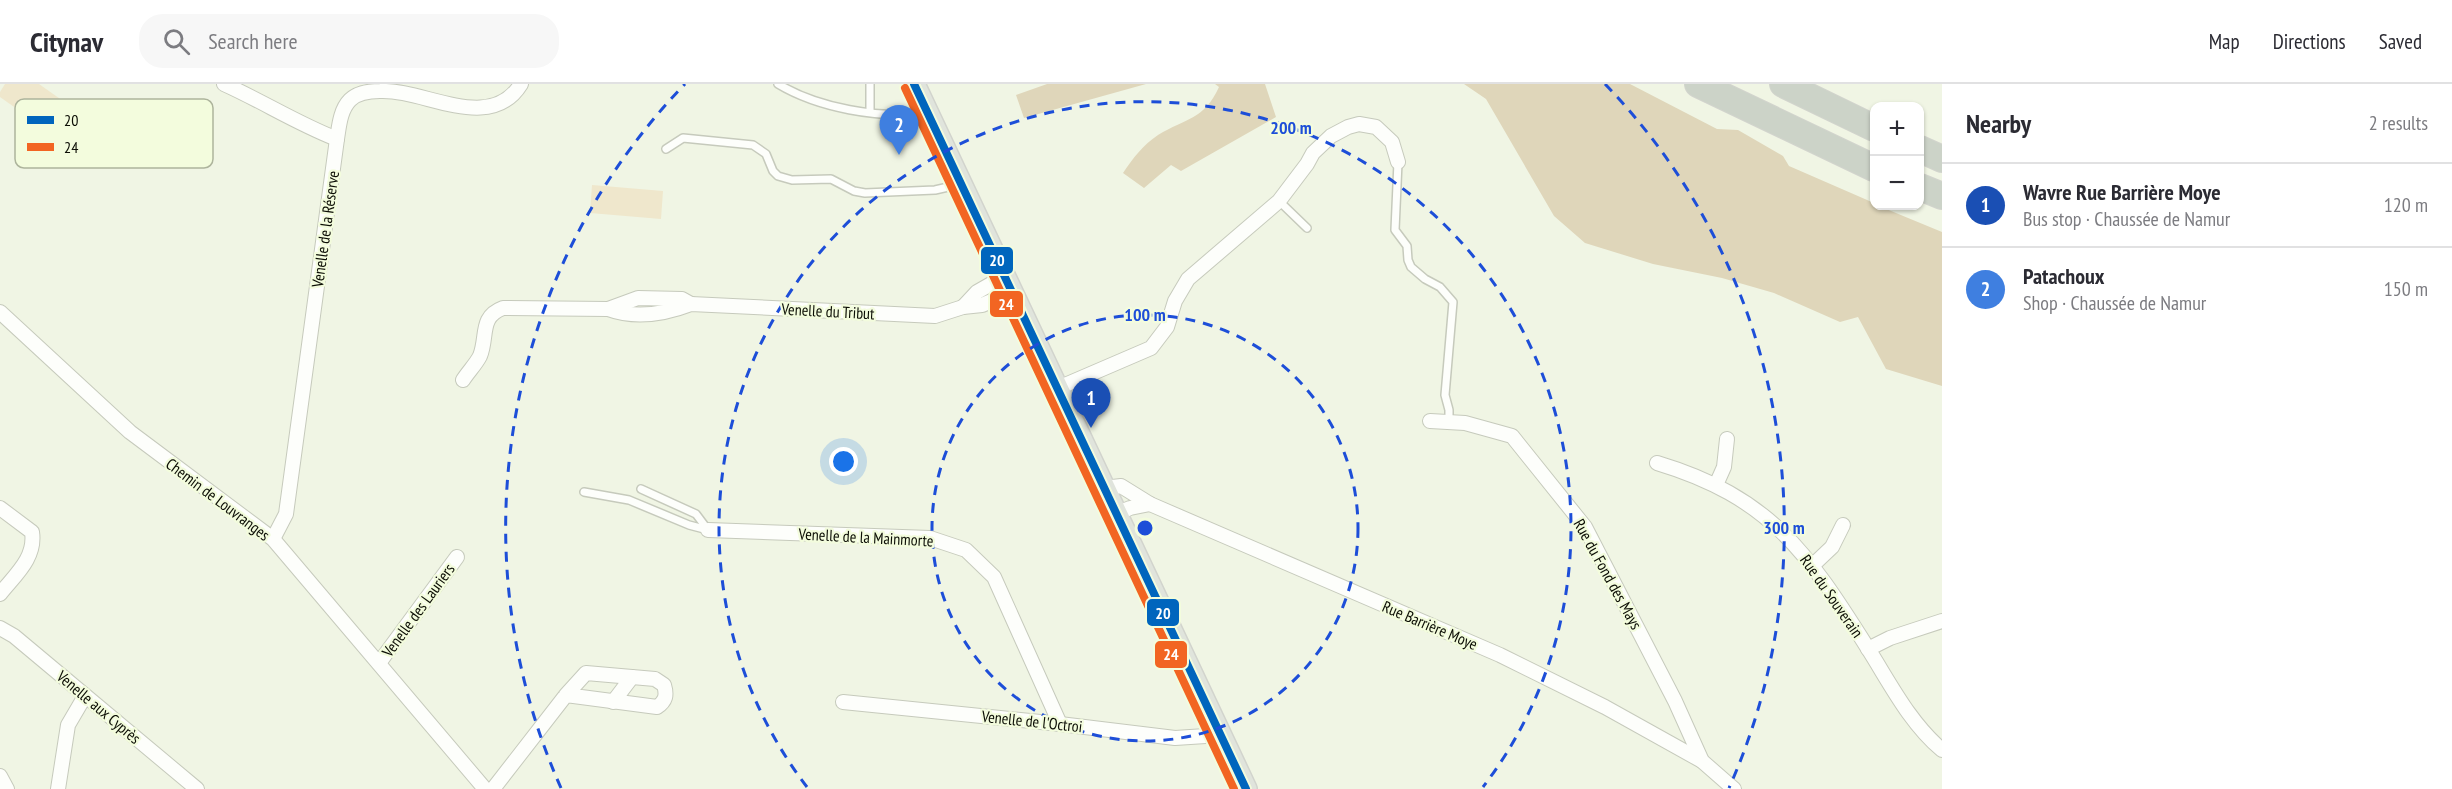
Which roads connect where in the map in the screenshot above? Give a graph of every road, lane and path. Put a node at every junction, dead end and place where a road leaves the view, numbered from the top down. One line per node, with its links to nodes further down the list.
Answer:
1 (224, 84): 9 (street)
2 (521, 84): 8 (street, Venelle de la Réserve)
3 (778, 84): 10 (lane)
4 (870, 84): 10 (lane)
5 (914, 84): 11 (main road)
6 (1698, 84): 18 (highway)
7 (1783, 84): 12 (highway)
8 (418, 89): 13 (street, Venelle de la Réserve)
9 (255, 91): 13 (street)
10 (870, 111): 11 (lane)
11 (928, 112): 19 (main road)
12 (1870, 126)
13 (337, 139): 41 (street, Venelle de la Réserve)
14 (666, 149): 19 (lane)
15 (1924, 151): 16 (highway)
16 (1942, 159)
17 (1398, 162): 22 (street); 29 (lane)
18 (1870, 166)
19 (961, 184): 24 (main road)
20 (1924, 189): 21 (highway)
21 (1942, 196)
22 (1279, 201): 23 (lane); 27 (street)
23 (1307, 228)
24 (1009, 284): 26 (street, Venelle du Tribut); 27 (main road)
25 (0, 312): 41 (street, Chemin de Louvranges)
26 (463, 380)
27 (1058, 388): 33 (main road)
28 (1430, 421): 29 (street, Rue du Fond des Mays)
29 (1449, 422): 57 (street, Rue du Fond des Mays)
30 (1727, 439): 32 (street)
31 (1657, 463): 32 (street, Rue du Souverain)
32 (1716, 485): 43 (street, Rue du Souverain)
33 (1104, 488): 36 (street, Rue Barrière Moye); 38 (main road)
34 (641, 489): 40 (lane)
35 (584, 492): 40 (lane)
36 (1150, 504): 38 (street); 57 (street, Rue Barrière Moye)
37 (0, 508): 44 (street)
38 (1116, 514): 55 (main road)
39 (1843, 525): 43 (street)
40 (708, 530): 54 (street, Venelle de la Mainmorte)
41 (273, 539): 48 (street, Chemin de Louvranges)
42 (457, 557): 48 (street, Venelle des Lauriers)
43 (1813, 565): 47 (street, Rue du Souverain)
44 (0, 594)
45 (1942, 621): 47 (street)
46 (0, 628): 51 (street, Venelle aux Cyprès)
47 (1868, 649): 56 (street, Rue du Souverain)
48 (378, 663): 62 (street, Chemin de Louvranges)
49 (632, 677): 50 (street); 52 (street); 52 (street)
50 (566, 695): 52 (street); 63 (street)
51 (84, 696): 60 (street); 61 (street, Venelle aux Cyprès)
52 (613, 702)
53 (843, 702): 54 (street, Venelle de l'Octroi)
54 (1060, 724): 55 (street, Venelle de l'Octroi)
55 (1221, 735): 64 (main road)
56 (1942, 750)
57 (1702, 761): 65 (street, Rue du Fond des Mays)
58 (0, 776): 59 (street)
59 (8, 789)
60 (58, 789)
61 (197, 789)
62 (485, 789)
63 (493, 789)
64 (1246, 789)
65 (1734, 789)

